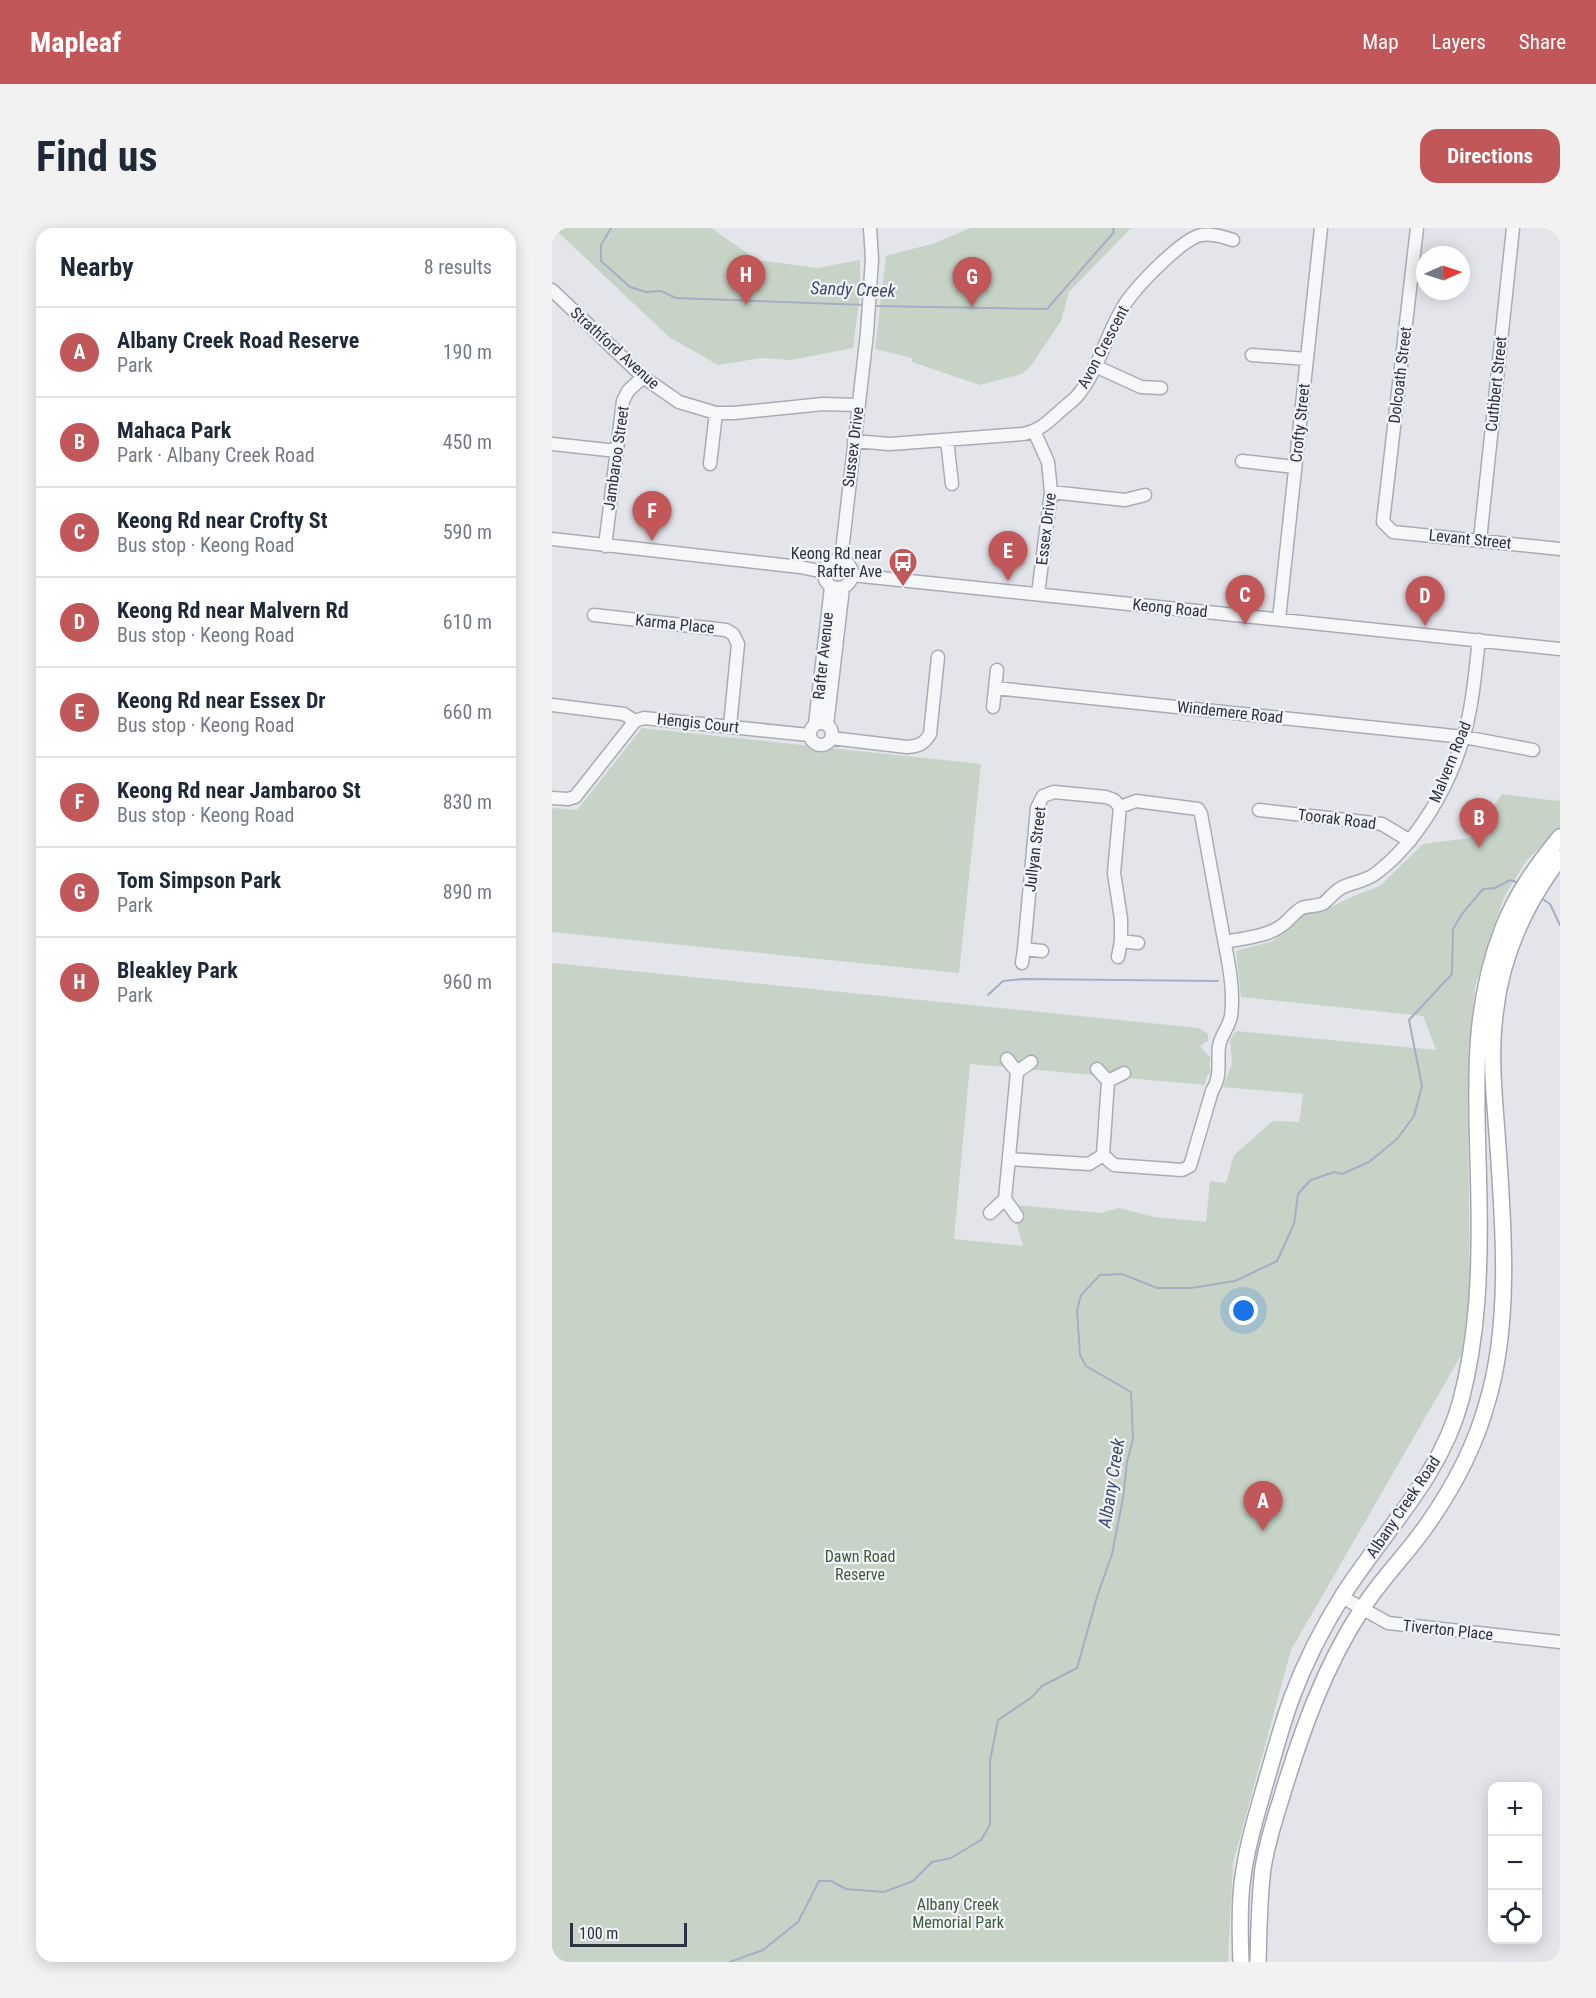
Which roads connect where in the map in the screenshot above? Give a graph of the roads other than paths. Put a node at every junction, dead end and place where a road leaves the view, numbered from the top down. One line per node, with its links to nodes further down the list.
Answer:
1 (870, 228): 7 (street, Sussex Drive)
2 (877, 228): 7 (street, Sussex Drive)
3 (1321, 228): 10 (street, Crofty Street)
4 (1417, 228): 27 (street, Dolcoath Street)
5 (1513, 228): 29 (street, Cuthbert Street)
6 (1233, 240): 11 (street, Avon Crescent)
7 (872, 292): 14 (street, Sussex Drive)
8 (554, 297): 12 (street, Strathford Avenue)
9 (1252, 355): 10 (street)
10 (1307, 359): 23 (street, Crofty Street)
11 (1095, 366): 13 (street); 16 (street, Avon Crescent)
12 (643, 377): 15 (street, Strathford Avenue); 20 (street, Jambaroo Street)
13 (1161, 388)
14 (858, 405): 15 (street, Strathford Avenue); 18 (street, Sussex Drive)
15 (716, 412): 22 (street)
16 (1034, 431): 17 (street, Avon Crescent); 25 (street, Essex Drive)
17 (947, 440): 18 (street, Avon Crescent); 24 (street)
18 (854, 441): 32 (street, Sussex Drive)
19 (552, 444): 20 (street)
20 (617, 451): 30 (street, Jambaroo Street)
21 (1242, 461): 23 (street)
22 (710, 464)
23 (1295, 467): 38 (street, Crofty Street)
24 (952, 484)
25 (1051, 492): 26 (street); 36 (street, Essex Drive)
26 (1144, 495)
27 (1383, 522): 29 (street, Levant Street)
28 (552, 539): 30 (street)
29 (1480, 540): 31 (street, Levant Street)
30 (605, 546): 33 (street)
31 (1560, 549)
32 (841, 560): 33 (street); 34 (street)
33 (824, 572): 35 (street)
34 (852, 575): 35 (street); 36 (street, Keong Road)
35 (837, 587): 48 (street, Rafter Avenue)
36 (1038, 594): 38 (street, Keong Road)
37 (594, 615): 47 (street, Karma Place)
38 (1279, 619): 39 (street, Keong Road)
39 (1479, 640): 40 (street, Keong Road); 49 (street, Malvern Road)
40 (1560, 649)
41 (938, 657): 50 (street)
42 (997, 670): 43 (street)
43 (995, 688): 45 (street); 49 (street, Windemere Road)
44 (552, 705): 46 (street)
45 (993, 707)
46 (635, 721): 47 (street, Hengis Court); 52 (street, Hengis Court)
47 (730, 726): 48 (street, Hengis Court)
48 (817, 728): 50 (street, Rafter Avenue); 50 (street)
49 (1464, 736): 51 (street, Windemere Road); 56 (street, Malvern Road)
50 (831, 738)
51 (1533, 750)
52 (552, 798)
53 (1120, 807): 60 (street); 61 (street); 63 (street, Jullyan Street)
54 (1259, 810): 56 (street, Toorak Road)
55 (1560, 837): 58 (main road, Albany Creek Road)
56 (1410, 841): 61 (street, Malvern Road)
57 (1560, 858): 58 (main road, Albany Creek Road)
58 (1538, 876): 59 (main road, Albany Creek Road)
59 (1525, 897): 78 (main road, Albany Creek Road); 79 (main road, Albany Creek Road)
60 (1121, 941): 62 (street); 65 (street)
61 (1225, 942): 73 (street)
62 (1138, 943)
63 (1024, 949): 64 (street); 66 (street, Jullyan Street)
64 (1042, 951)
65 (1118, 957)
66 (1022, 963)
67 (1006, 1059): 70 (street)
68 (1031, 1062): 70 (street)
69 (1097, 1069): 72 (street)
70 (1017, 1072): 74 (street)
71 (1124, 1073): 72 (street)
72 (1108, 1081): 73 (street)
73 (1103, 1155): 74 (street)
74 (1009, 1159): 75 (street)
75 (1005, 1199): 76 (street); 77 (street)
76 (990, 1213)
77 (1017, 1216)
78 (1342, 1597): 79 (street, Tiverton Place); 81 (main road, Albany Creek Road)
79 (1362, 1608): 80 (street, Tiverton Place); 82 (main road, Albany Creek Road)
80 (1560, 1642)
81 (1240, 1962)
82 (1258, 1962)

